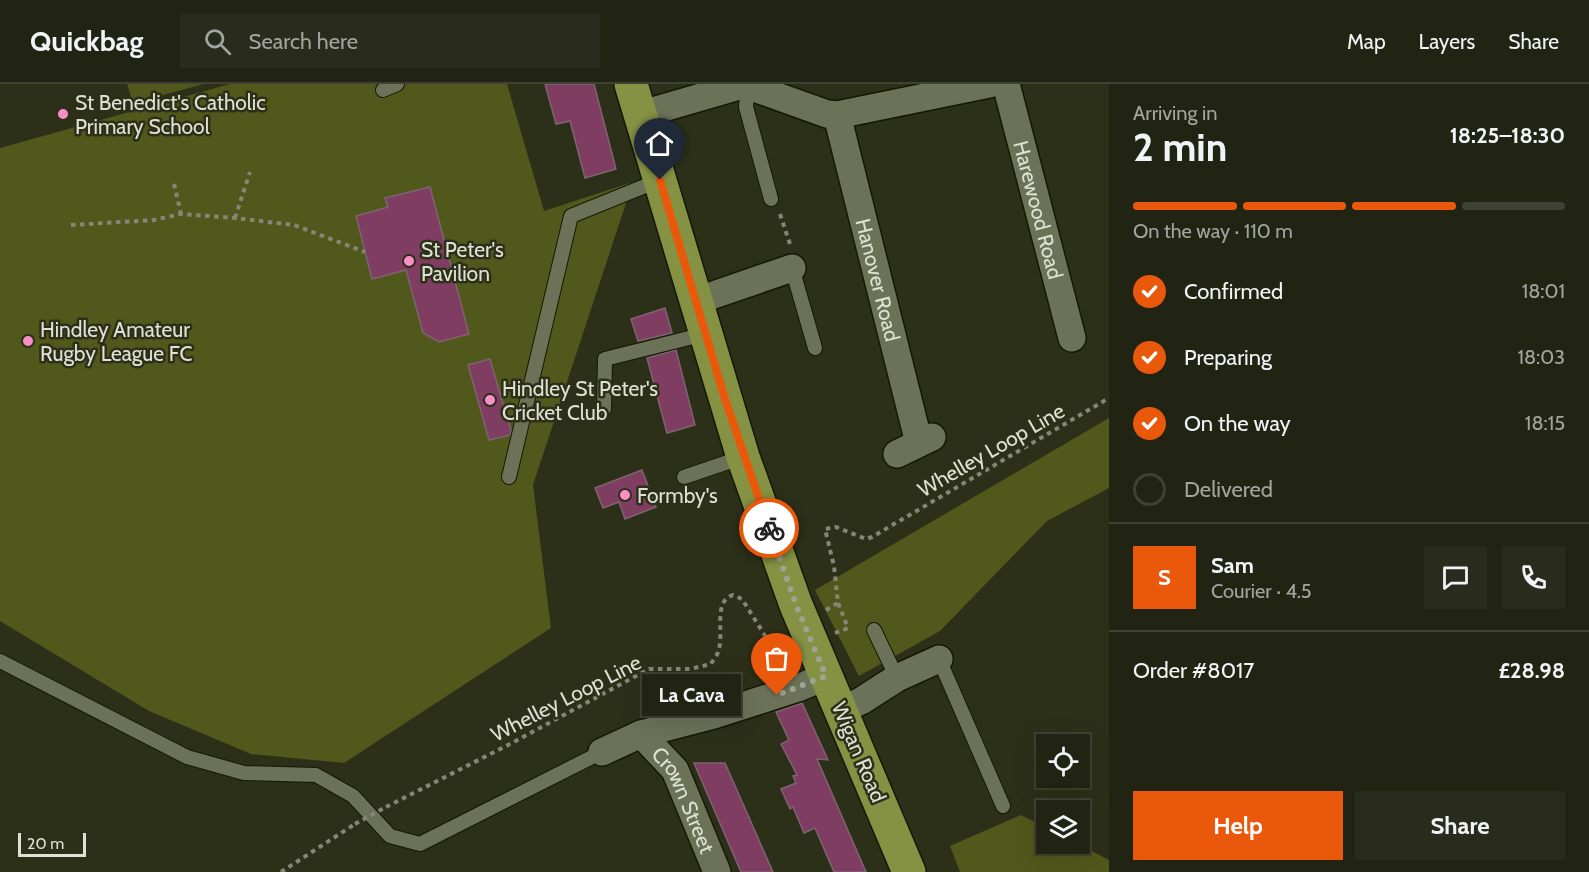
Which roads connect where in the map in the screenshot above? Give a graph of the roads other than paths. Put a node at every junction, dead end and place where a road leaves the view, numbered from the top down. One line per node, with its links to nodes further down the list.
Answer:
1 (397, 84): 5 (lane)
2 (989, 84): 7 (street)
3 (1006, 84): 13 (street, Harewood Road)
4 (748, 85): 6 (street); 7 (street); 9 (lane)
5 (383, 90)
6 (635, 99): 8 (highway, Wigan Road)
7 (837, 115): 16 (street, Hanover Road)
8 (660, 180): 11 (highway, Wigan Road); 18 (lane)
9 (771, 199)
10 (792, 268): 11 (street); 14 (lane)
11 (696, 301): 12 (highway, Wigan Road)
12 (705, 334): 15 (lane); 17 (highway, Wigan Road)
13 (1073, 337)
14 (815, 348)
15 (604, 409)
16 (916, 445)
17 (743, 457): 19 (lane); 23 (highway, Wigan Road)
18 (509, 477)
19 (684, 477)
20 (874, 630): 24 (lane)
21 (939, 659): 24 (street); 28 (lane)
22 (0, 661): 27 (lane)
23 (826, 676): 25 (highway, Wigan Road); 26 (street)
24 (897, 678): 25 (street)
25 (841, 710): 30 (highway, Wigan Road)
26 (641, 734): 27 (street); 29 (street, Crown Street)
27 (602, 752)
28 (1003, 806)
29 (717, 872)
30 (909, 872)

